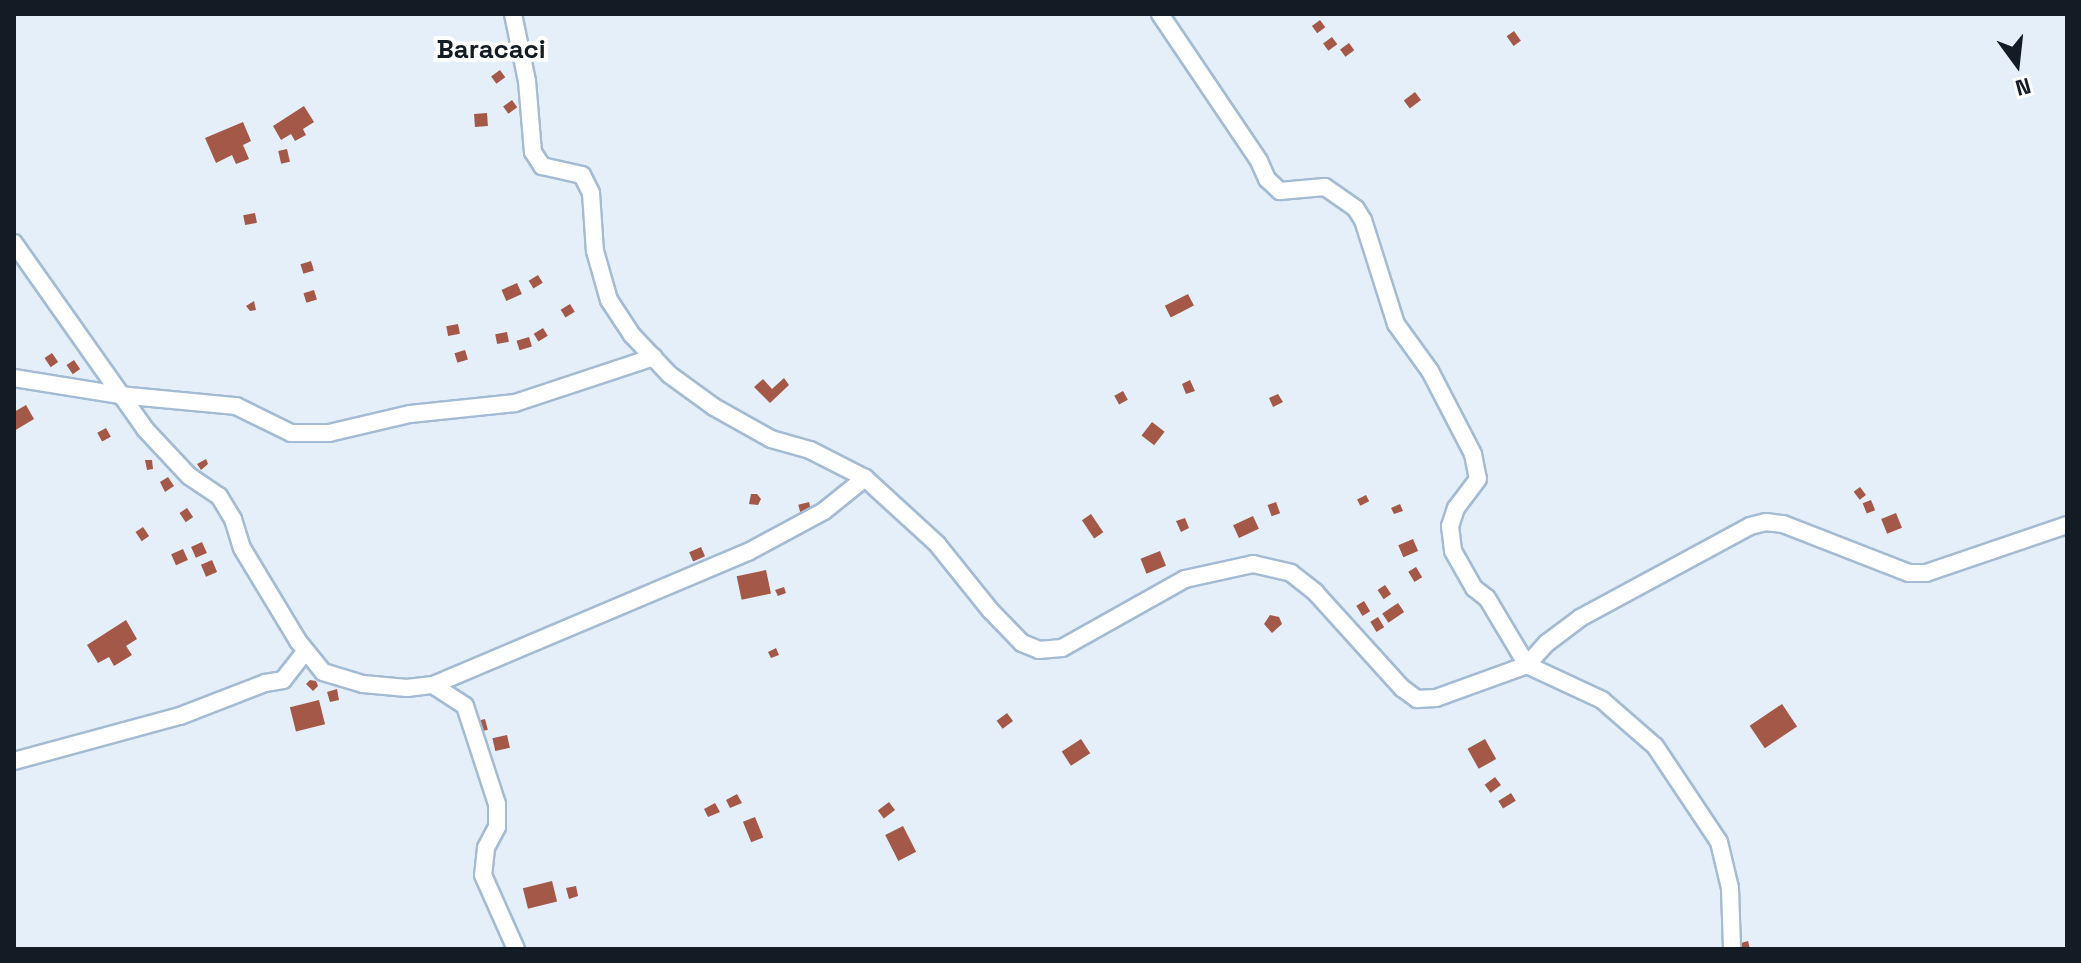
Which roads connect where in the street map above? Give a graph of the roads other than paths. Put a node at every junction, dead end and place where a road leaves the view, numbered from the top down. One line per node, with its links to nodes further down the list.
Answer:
1 (513, 14): 4 (street)
2 (1160, 14): 10 (street)
3 (14, 243): 6 (street)
4 (654, 357): 6 (street); 7 (street)
5 (14, 378): 6 (street)
6 (119, 395): 9 (street)
7 (865, 478): 10 (street); 11 (street)
8 (2067, 525): 10 (street)
9 (306, 651): 11 (street); 12 (street)
10 (1527, 665): 14 (street)
11 (433, 685): 13 (street)
12 (14, 761)
13 (516, 949)
14 (1732, 949)

